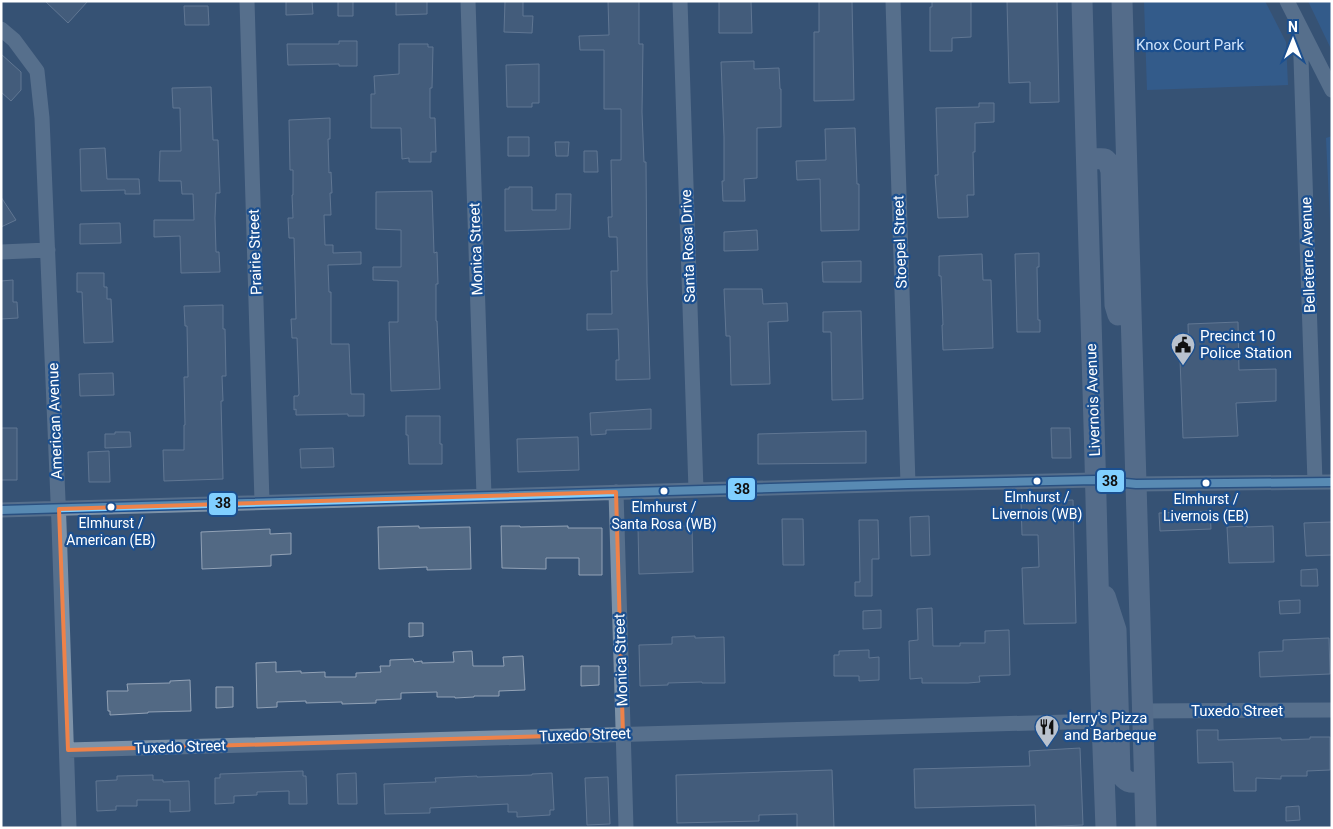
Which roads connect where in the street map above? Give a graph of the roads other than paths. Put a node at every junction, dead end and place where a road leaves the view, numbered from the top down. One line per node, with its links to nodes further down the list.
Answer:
1 (246, 1): 23 (street, Prairie Street)
2 (468, 1): 22 (street, Monica Street)
3 (680, 1): 20 (street, Santa Rosa Drive)
4 (893, 1): 18 (street, Stoepel Street)
5 (1082, 1): 11 (main road, Livernois Avenue)
6 (1122, 1): 14 (main road)
7 (1287, 1): 8 (street)
8 (1300, 28): 10 (street); 16 (street, Belleterre Avenue)
9 (1, 29): 12 (street, American Avenue)
10 (1332, 90)
11 (1087, 158): 14 (main road); 15 (main road, Livernois Avenue)
12 (48, 250): 13 (street); 24 (street, American Avenue)
13 (1, 252)
14 (1132, 372): 19 (main road)
15 (1095, 480): 18 (street); 19 (street); 26 (main road, Livernois Avenue)
16 (1315, 482): 17 (street); 19 (street)
17 (1332, 482)
18 (908, 484): 20 (street)
19 (1136, 484): 28 (main road)
20 (696, 490): 21 (street)
21 (616, 492): 22 (street); 30 (street, Monica Street)
22 (484, 496): 23 (street)
23 (262, 502): 24 (street)
24 (59, 509): 25 (street); 31 (street, American Avenue)
25 (1, 510)
26 (1098, 571): 29 (main road, Livernois Avenue); 32 (main road)
27 (1332, 710): 28 (street, Tuxedo Street)
28 (1142, 711): 32 (main road)
29 (1102, 721): 30 (street, Tuxedo Street); 35 (main road, Livernois Avenue)
30 (623, 734): 31 (street, Tuxedo Street); 34 (street, Monica Street)
31 (68, 750): 33 (street, American Avenue)
32 (1144, 782): 36 (main road)
33 (69, 828)
34 (626, 828)
35 (1106, 828)
36 (1146, 828)

